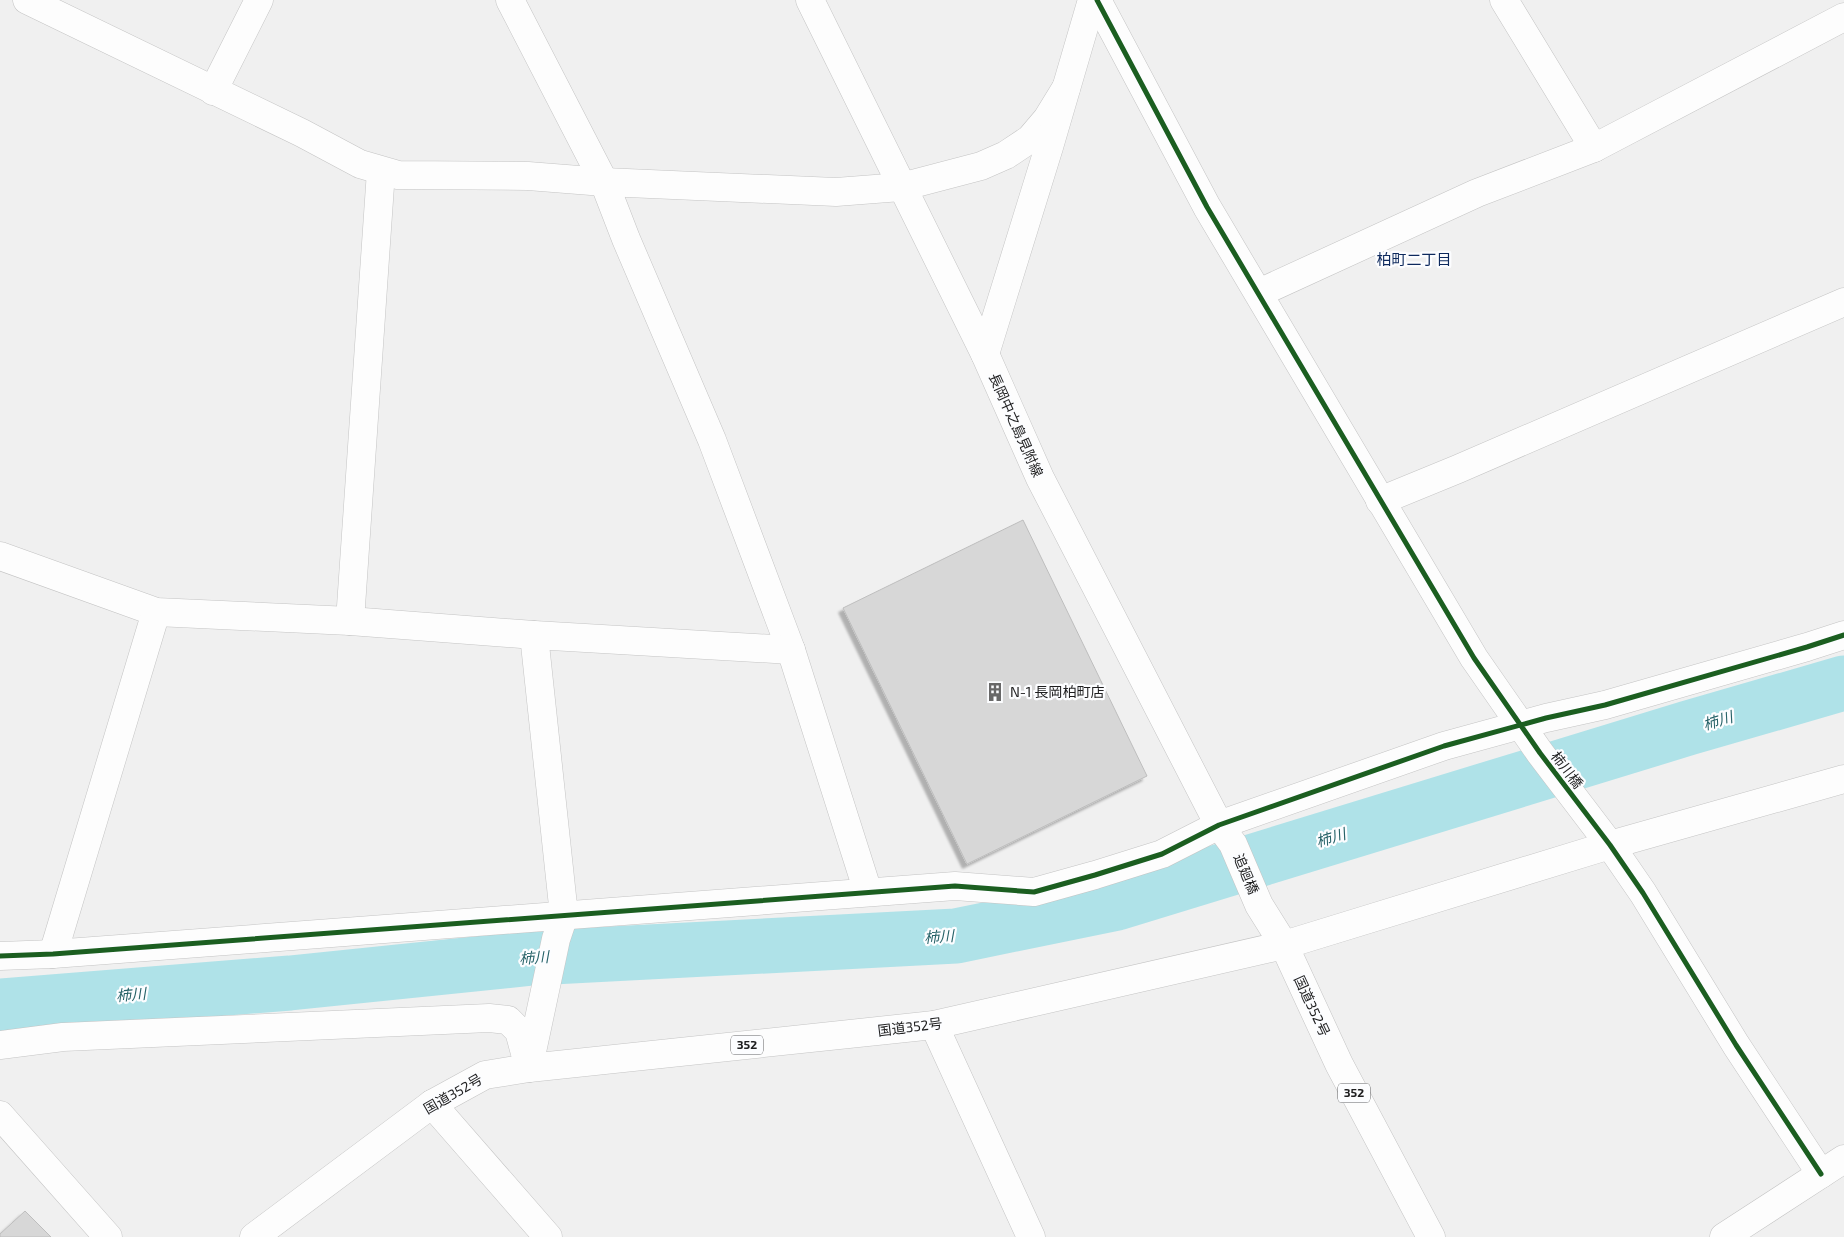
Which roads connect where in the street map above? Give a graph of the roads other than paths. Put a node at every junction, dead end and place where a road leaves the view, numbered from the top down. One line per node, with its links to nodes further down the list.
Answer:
1 (28, 0): 10 (main road)
2 (259, 0): 10 (main road)
3 (510, 0): 13 (main road)
4 (810, 0): 14 (main road, 長岡中之島見附線)
5 (1092, 0): 9 (main road)
6 (1097, 0): 15 (main road, 柿川橋)
7 (1504, 0): 11 (main road)
8 (1844, 17): 11 (main road)
9 (1066, 88): 14 (main road); 17 (main road)
10 (213, 91): 12 (main road)
11 (1594, 148): 15 (main road)
12 (381, 171): 13 (main road); 21 (main road)
13 (604, 182): 14 (main road); 24 (main road)
14 (901, 187): 17 (main road, 長岡中之島見附線)
15 (1259, 293): 18 (main road, 柿川橋)
16 (1844, 302): 18 (main road)
17 (985, 354): 27 (main road, 長岡中之島見附線)
18 (1380, 501): 25 (main road, 柿川橋)
19 (0, 556): 20 (main road)
20 (156, 612): 21 (main road); 32 (main road)
21 (350, 621): 22 (main road)
22 (534, 635): 24 (main road); 30 (main road)
23 (1844, 635): 25 (main road)
24 (791, 650): 29 (main road)
25 (1520, 725): 27 (main road); 28 (main road, 柿川橋)
26 (1844, 779): 28 (main road)
27 (1226, 834): 29 (main road); 31 (main road, 追廻橋)
28 (1610, 845): 31 (main road); 40 (main road, 柿川橋)
29 (868, 892): 30 (main road)
30 (560, 927): 32 (main road); 36 (main road)
31 (1284, 945): 34 (main road, 国道352号 / 352); 45 (main road, 国道352号 / 352)
32 (53, 954): 33 (main road)
33 (0, 956)
34 (934, 1025): 36 (main road, 国道352号 / 352); 44 (main road)
35 (0, 1045): 36 (main road)
36 (529, 1068): 37 (main road, 国道352号 / 352)
37 (432, 1104): 42 (main road, 国道352号 / 352); 43 (main road)
38 (0, 1115): 41 (main road)
39 (1844, 1159): 40 (main road)
40 (1821, 1174): 46 (main road)
41 (108, 1237)
42 (254, 1237)
43 (548, 1237)
44 (1031, 1237)
45 (1431, 1237)
46 (1724, 1237)

